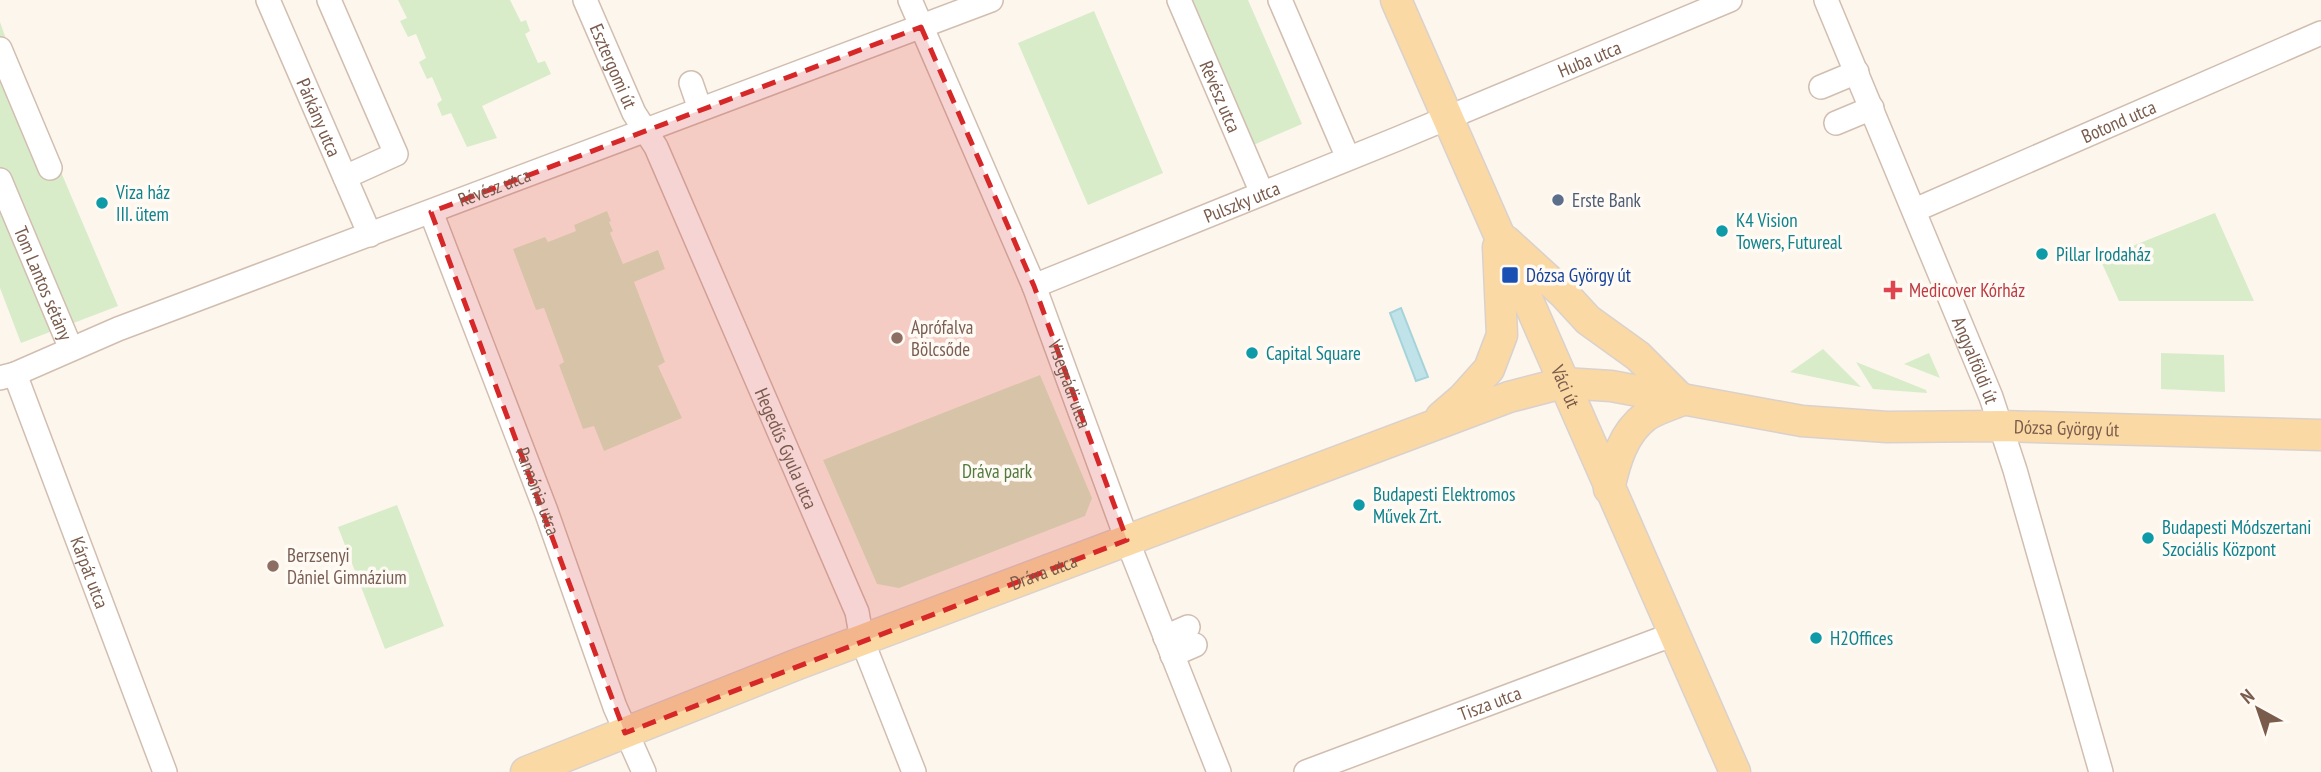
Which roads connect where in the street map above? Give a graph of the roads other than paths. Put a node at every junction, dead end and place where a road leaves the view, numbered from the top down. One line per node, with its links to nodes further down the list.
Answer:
1 (268, 0): 24 (street, Párkány utca)
2 (329, 0): 24 (street)
3 (585, 0): 21 (street, Esztergomi út)
4 (909, 0): 11 (street, Visegrádi utca)
5 (991, 0): 11 (street, Révész utca)
6 (1179, 0): 26 (street, Révész utca)
7 (1280, 0): 22 (street)
8 (1396, 0): 19 (main road, Váci út)
9 (1730, 0): 19 (street, Huba utca)
10 (1826, 0): 14 (street, Angyalföldi út)
11 (921, 27): 18 (street, Révész utca); 31 (street, Visegrádi utca)
12 (2321, 33): 27 (street, Botond utca)
13 (0, 49): 23 (street)
14 (1857, 72): 16 (street); 17 (street, Angyalföldi út)
15 (691, 83): 18 (street)
16 (1821, 87)
17 (1872, 108): 20 (street); 27 (street, Angyalföldi út)
18 (700, 109): 21 (street, Révész utca)
19 (1448, 118): 22 (street, Pulszky utca); 29 (main road, Váci út)
20 (1836, 123)
21 (645, 130): 28 (street, Révész utca); 43 (street, Hegedűs Gyula utca)
22 (1348, 158): 26 (street, Pulszky utca)
23 (50, 168)
24 (345, 177): 30 (street, Párkány utca)
25 (0, 180): 32 (street, Tom Lantos sétány)
26 (1262, 193): 31 (street, Pulszky utca)
27 (1915, 210): 37 (street, Angyalföldi út)
28 (431, 212): 30 (street, Révész utca); 45 (street, Pannónia utca)
29 (1498, 233): 34 (main road, Váci út); 35 (main road); 36 (main road)
30 (370, 235): 32 (street, Révész utca)
31 (1034, 286): 40 (street, Visegrádi utca)
32 (71, 349): 33 (street, Révész utca)
33 (7, 376): 46 (street, Kárpát utca)
34 (1563, 383): 35 (main road, Dózsa György út); 36 (main road, Dráva utca); 39 (main road, Váci út)
35 (1682, 400): 37 (main road, Dózsa György út); 39 (main road)
36 (1430, 426): 40 (main road, Dráva utca)
37 (2001, 426): 38 (main road, Dózsa György út); 53 (street, Angyalföldi út)
38 (2321, 435)
39 (1609, 489): 41 (main road, Váci út)
40 (1127, 540): 43 (main road, Dráva utca); 44 (street, Visegrádi utca)
41 (1674, 634): 51 (street, Tisza utca); 52 (main road, Váci út)
42 (1191, 636): 44 (street)
43 (862, 640): 45 (main road, Dráva utca); 49 (street, Hegedűs Gyula utca)
44 (1169, 646): 50 (street, Visegrádi utca)
45 (625, 733): 47 (main road, Dráva utca); 48 (street, Pannónia utca)
46 (165, 772)
47 (526, 772)
48 (644, 772)
49 (914, 772)
50 (1219, 772)
51 (1306, 772)
52 (1735, 772)
53 (2101, 772)

